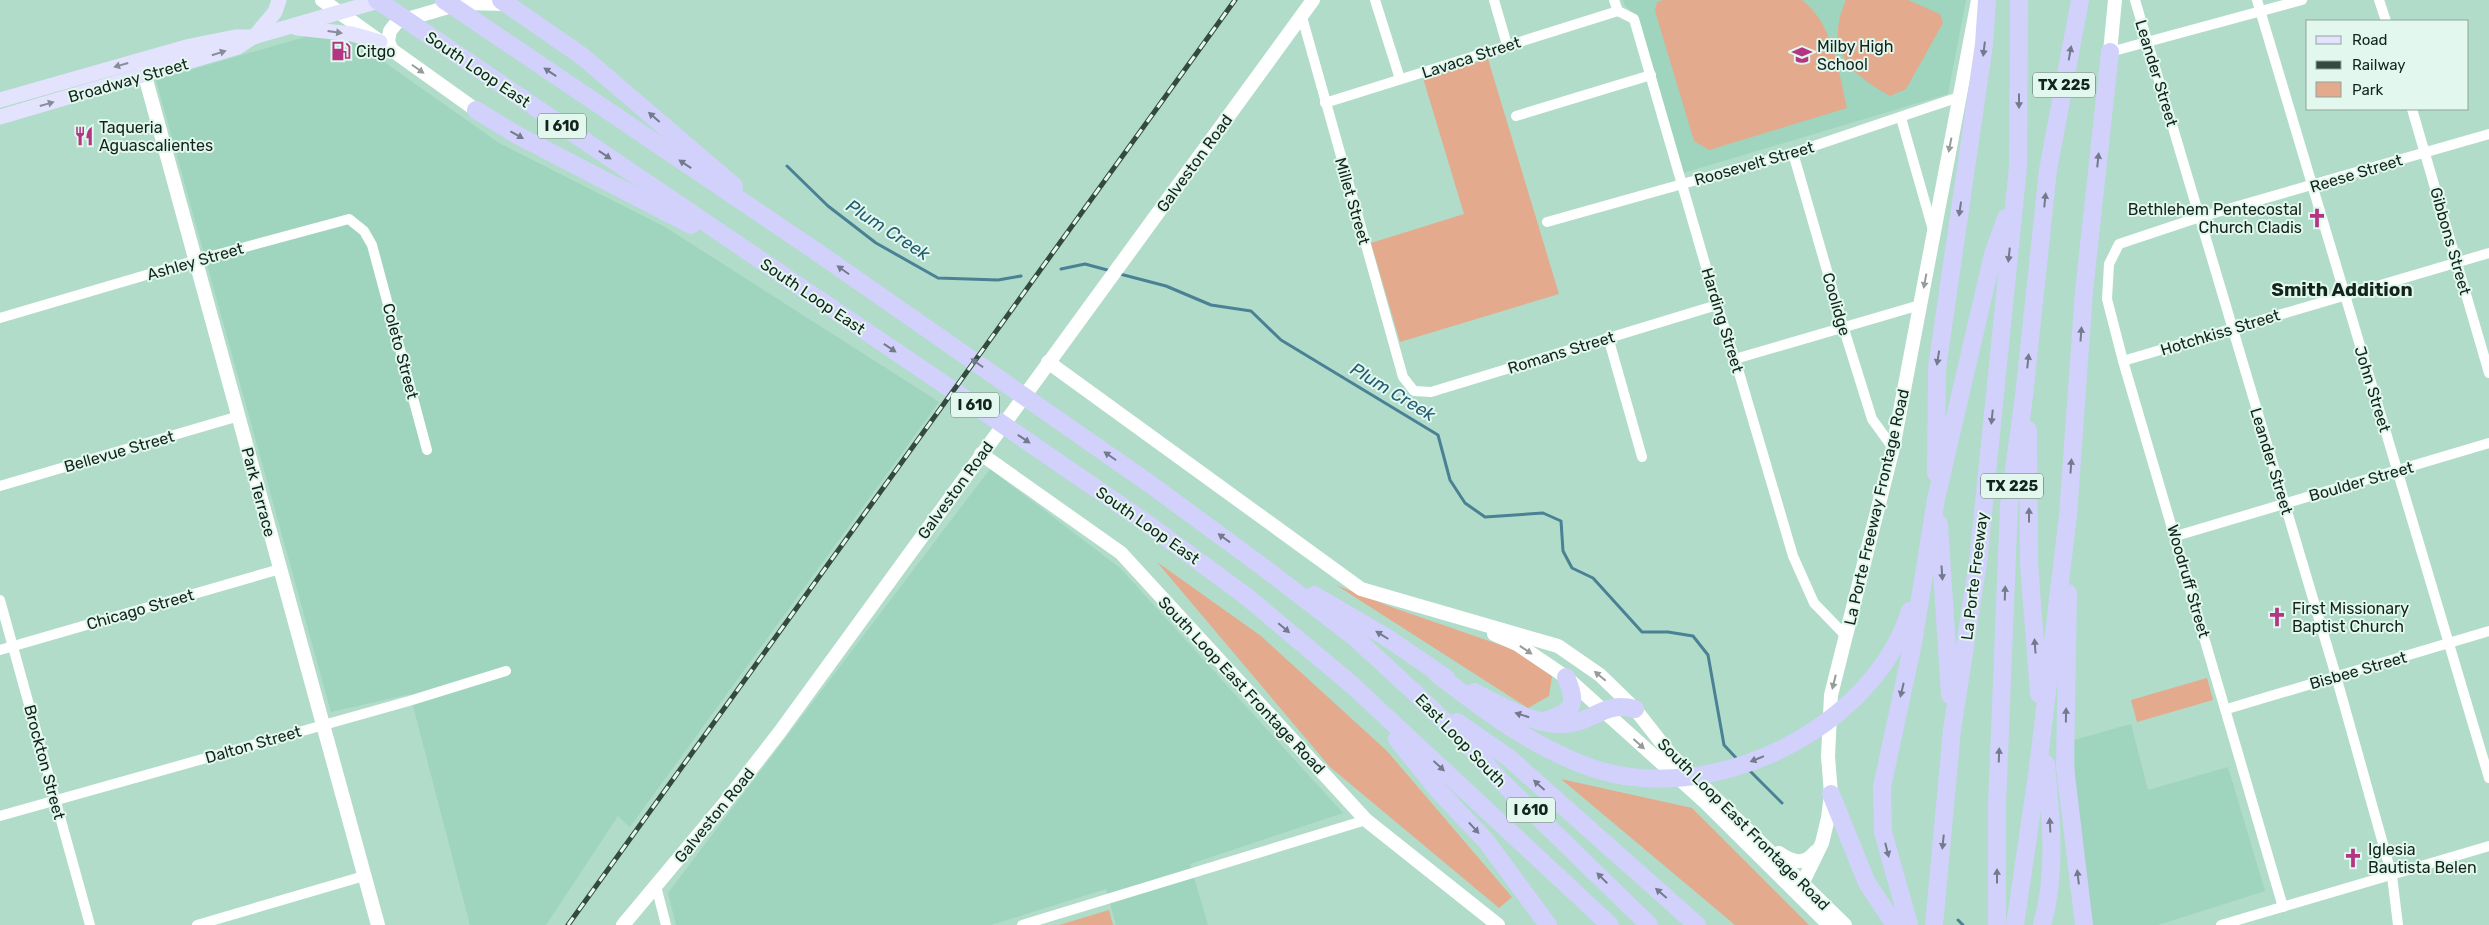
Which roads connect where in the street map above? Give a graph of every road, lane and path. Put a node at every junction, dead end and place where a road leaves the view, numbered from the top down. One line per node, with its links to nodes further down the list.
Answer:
1 (279, 0): 26 (main road)
2 (322, 0): 21 (main road)
3 (377, 0): 52 (highway, South Loop East / I 610, one-way to 52)
4 (382, 0): 21 (main road, Broadway Street)
5 (444, 0): 48 (highway, I 610, one-way to 5)
6 (1313, 0): 23 (main road, Galveston Road)
7 (1375, 0): 34 (street)
8 (1494, 0): 28 (street)
9 (1614, 0): 20 (street)
10 (1978, 0): 35 (main road, La Porte Freeway Frontage Road)
11 (1987, 0): 105 (highway, one-way to 105)
12 (2019, 0): 49 (highway, La Porte Freeway / TX 225, one-way to 49)
13 (2080, 0): 71 (highway, La Porte Freeway / TX 225, one-way to 13)
14 (2115, 0): 30 (main road)
15 (2135, 0): 27 (street, Leander Street)
16 (2257, 0): 22 (street, John Street)
17 (2302, 0): 22 (street)
18 (2379, 0): 24 (street)
19 (508, 1): 29 (main road); 48 (highway, one-way to 19)
20 (1618, 11): 28 (street, Lavaca Street); 33 (street, Harding Street)
21 (339, 12): 25 (main road, Broadway Street); 29 (main road)
22 (2261, 12): 27 (street); 47 (street, John Street)
23 (1302, 16): 37 (street, Millet Street); 68 (main road, Galveston Road)
24 (2386, 20)
25 (288, 27): 26 (main road, Broadway Street); 29 (main road, one-way to 29)
26 (253, 37): 31 (main road, Broadway Street); 32 (main road, Broadway Street, one-way to 26)
27 (2148, 43): 30 (street); 50 (street, Leander Street)
28 (1507, 45): 34 (street, Lavaca Street)
29 (386, 46): 38 (main road, one-way to 38)
30 (2110, 52): 81 (highway, one-way to 30)
31 (141, 59): 32 (main road, Park Terrace); 36 (main road, Broadway Street, one-way to 36)
32 (145, 75): 41 (main road, Broadway Street, one-way to 32); 57 (main road, Park Terrace)
33 (1651, 75): 40 (street); 46 (street, Harding Street)
34 (1400, 79): 37 (street, Lavaca Street)
35 (1959, 97): 42 (street, Roosevelt Street); 53 (main road, La Porte Freeway Frontage Road, one-way to 53)
36 (0, 100)
37 (1325, 103): 70 (street, Millet Street)
38 (476, 110): 52 (highway, one-way to 52)
39 (2412, 110): 44 (street, Gibbons Street)
40 (1516, 116)
41 (0, 117)
42 (1901, 118): 45 (street, Roosevelt Street); 53 (street)
43 (2489, 134): 44 (street, Reese Street)
44 (2425, 152): 47 (street, Reese Street); 58 (street, Gibbons Street)
45 (1793, 153): 46 (street, Roosevelt Street); 63 (street, Coolidge)
46 (1683, 183): 51 (street, Roosevelt Street); 60 (street, Harding Street)
47 (2313, 186): 50 (street, Reese Street); 59 (street, John Street)
48 (728, 187): 84 (highway, South Loop East / I 610, one-way to 48)
49 (2016, 189): 83 (highway); 105 (highway, La Porte Freeway / TX 225, one-way to 105)
50 (2200, 217): 56 (street, Reese Street); 64 (street, Leander Street)
51 (1547, 222)
52 (701, 226): 86 (highway, South Loop East / I 610, one-way to 86)
53 (1934, 233): 61 (main road, La Porte Freeway Frontage Road, one-way to 61)
54 (374, 252): 57 (street, Ashley Street); 75 (street, Coleto Street)
55 (2489, 253): 58 (street, Hotchkiss Street)
56 (2114, 255): 67 (street, Woodruff Street)
57 (197, 260): 62 (street, Ashley Street); 72 (main road, Park Terrace)
58 (2457, 263): 59 (street, Hotchkiss Street); 69 (street, Gibbons Street)
59 (2345, 295): 64 (street, Hotchkiss Street); 78 (street, John Street)
60 (1717, 305): 65 (street, Romans Street); 66 (street, Harding Street)
61 (1920, 305): 63 (street); 74 (main road, La Porte Freeway Frontage Road)
62 (0, 318)
63 (1843, 326): 66 (street); 74 (street, Coolidge)
64 (2233, 328): 67 (street, Hotchkiss Street); 80 (street, Leander Street)
65 (1608, 337): 70 (street, Romans Street); 77 (street)
66 (1735, 359): 90 (street, Harding Street)
67 (2124, 361): 82 (street, Woodruff Street)
68 (1048, 362): 76 (main road, Galveston Road); 88 (main road, South Loop East Frontage Road)
69 (2489, 373)
70 (1408, 384)
71 (2024, 396): 137 (highway, La Porte Freeway / TX 225, one-way to 71); 139 (highway, one-way to 71)
72 (239, 416): 79 (street, Bellevue Street); 85 (main road, Park Terrace)
73 (2489, 443): 78 (street, Boulder Street)
74 (1893, 448): 90 (main road, La Porte Freeway Frontage Road)
75 (427, 450)
76 (981, 454): 110 (main road, South Loop East Frontage Road); 116 (main road, Galveston Road)
77 (1642, 457)
78 (2398, 470): 80 (street, Boulder Street); 91 (street, John Street)
79 (0, 486)
80 (2284, 502): 82 (street, Boulder Street); 96 (street, Leander Street)
81 (2068, 514): 138 (highway); 140 (highway, one-way to 81)
82 (2176, 536): 100 (street, Woodruff Street)
83 (1925, 564): 95 (highway, one-way to 95); 135 (highway, one-way to 135)
84 (1264, 567): 95 (highway, one-way to 84); 99 (highway, East Loop South / I 610)
85 (280, 569): 92 (street, Chicago Street); 104 (main road, Park Terrace)
86 (1246, 596): 98 (highway, East Loop South / I 610, one-way to 98)
87 (0, 600): 92 (street, Brockton Street)
88 (1466, 621): 97 (main road, South Loop East Frontage Road, one-way to 97); 101 (main road, South Loop East Frontage Road, one-way to 88)
89 (2489, 632): 91 (street, Bisbee Street)
90 (1846, 635): 107 (main road, La Porte Freeway Frontage Road, one-way to 107)
91 (2448, 644): 96 (street, Bisbee Street); 106 (street, John Street)
92 (13, 646): 93 (street, Chicago Street); 108 (street, Brockton Street)
93 (0, 650)
94 (506, 671): 104 (street, Dalton Street)
95 (1437, 674): 103 (highway, one-way to 95)
96 (2336, 676): 100 (street, Bisbee Street); 115 (street, Leander Street)
97 (1566, 677): 102 (main road, South Loop East Frontage Road); 103 (highway)
98 (1352, 685): 119 (highway, East Loop South / I 610, one-way to 119); 127 (highway, one-way to 127)
99 (1415, 693): 130 (highway, East Loop South / I 610, one-way to 99); 131 (highway, one-way to 99)
100 (2226, 709): 118 (street, Woodruff Street)
101 (1635, 710): 102 (highway); 111 (main road, South Loop East Frontage Road)
102 (1603, 711): 103 (highway); 117 (main road, South Loop East Frontage Road, one-way to 117)
103 (1545, 721)
104 (324, 724): 108 (street, Dalton Street); 114 (main road, Park Terrace)
105 (1952, 730): 136 (highway, La Porte Freeway / TX 225, one-way to 136)
106 (2489, 778)
107 (1831, 794): 112 (main road, La Porte Freeway Frontage Road); 134 (highway)
108 (56, 800): 109 (street, Dalton Street); 120 (street, Brockton Street)
109 (0, 816)
110 (1366, 820): 125 (street); 126 (main road, South Loop East Frontage Road)
111 (1760, 841): 112 (main road); 117 (main road, South Loop East Frontage Road)
112 (1822, 843): 117 (main road, La Porte Freeway Frontage Road)
113 (2489, 846): 115 (street)
114 (364, 876): 121 (street); 122 (main road, Park Terrace)
115 (2392, 876): 118 (street); 142 (street, Leander Street)
116 (656, 886): 123 (main road, Galveston Road); 124 (street)
117 (1798, 886): 132 (main road, South Loop East Frontage Road); 133 (main road, South Loop East Frontage Road)
118 (2284, 907): 141 (street)
119 (1592, 908): 128 (highway); 129 (highway, East Loop South / I 610)
120 (90, 925)
121 (197, 925)
122 (378, 925)
123 (623, 925)
124 (666, 925)
125 (1022, 925)
126 (1498, 925)
127 (1548, 925)
128 (1605, 925)
129 (1610, 925)
130 (1649, 925)
131 (1697, 925)
132 (1829, 925)
133 (1845, 925)
134 (1895, 925)
135 (1909, 925)
136 (1934, 925)
137 (1997, 925)
138 (2015, 925)
139 (2042, 925)
140 (2084, 925)
141 (2221, 925)
142 (2398, 925)

